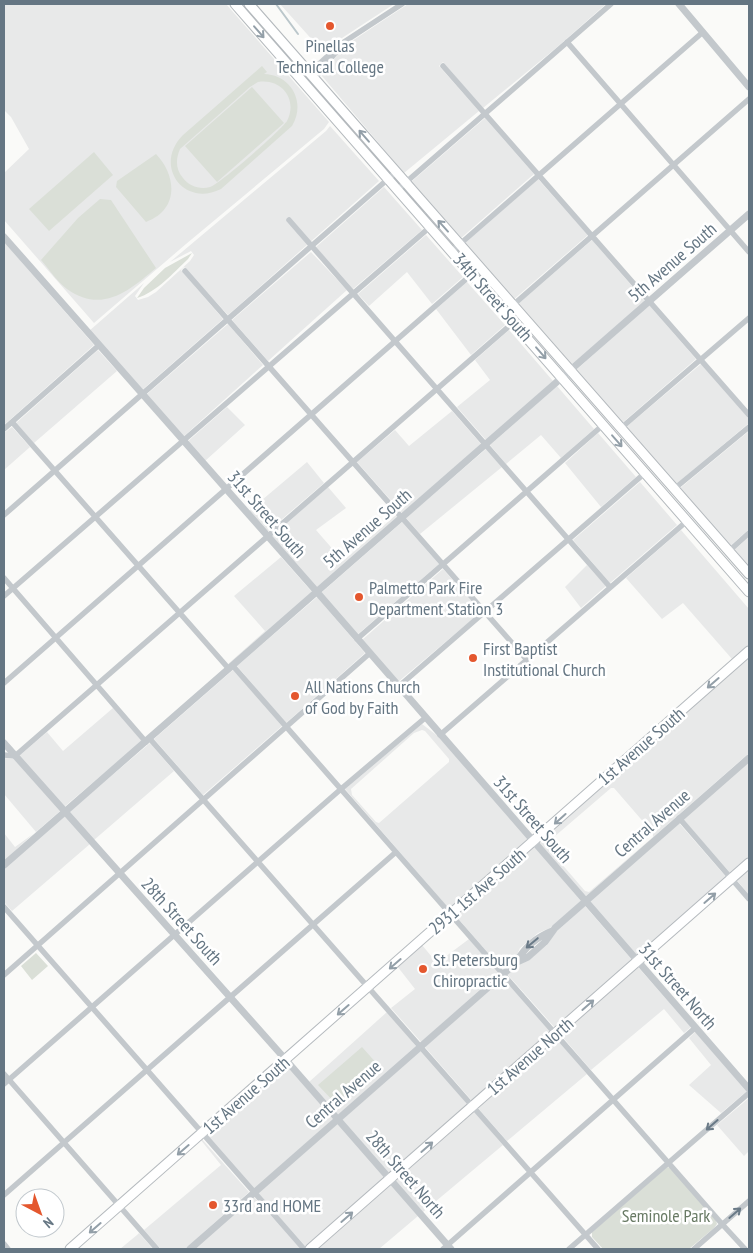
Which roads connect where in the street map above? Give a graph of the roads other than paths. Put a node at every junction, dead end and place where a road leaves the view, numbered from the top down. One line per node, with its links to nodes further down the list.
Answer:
1 (235, 4): 11 (main road, 34th Street South, one-way to 11)
2 (249, 4): 9 (main road, 34th Street South)
3 (402, 4): 8 (street)
4 (611, 4): 7 (street)
5 (679, 4): 6 (street)
6 (703, 32): 13 (street); 15 (street)
7 (568, 42): 15 (street); 16 (street)
8 (341, 44): 9 (street); 12 (street)
9 (303, 66): 12 (main road, 34th Street South)
10 (443, 66): 16 (street)
11 (291, 69): 12 (main road); 20 (main road, 34th Street South)
12 (314, 79): 18 (main road, 34th Street South, one-way to 12)
13 (749, 87)
14 (749, 99): 17 (street)
15 (620, 104): 17 (street); 19 (street)
16 (485, 114): 19 (street); 21 (street)
17 (674, 165): 26 (street); 27 (street)
18 (396, 172): 20 (street); 21 (main road, 34th Street South)
19 (538, 175): 27 (street); 29 (street)
20 (388, 180): 22 (main road, 34th Street South); 30 (street)
21 (405, 183): 22 (street); 29 (main road, 34th Street South, one-way to 21)
22 (397, 190): 25 (main road, 34th Street South)
23 (749, 214): 26 (street, 5th Avenue South)
24 (289, 220): 30 (street)
25 (430, 227): 31 (main road, 34th Street South); 36 (street)
26 (730, 230): 32 (street); 37 (street, 5th Avenue South)
27 (592, 236): 37 (street); 38 (street)
28 (4, 237): 45 (street, 31st Street South)
29 (459, 244): 31 (street); 33 (main road, 34th Street South)
30 (312, 246): 36 (street); 42 (street)
31 (452, 251): 35 (main road, 34th Street South)
32 (749, 252)
33 (480, 267): 35 (street); 38 (main road, 34th Street South)
34 (185, 271): 42 (street)
35 (472, 274): 39 (main road, 34th Street South); 44 (street)
36 (353, 293): 44 (street); 47 (street)
37 (649, 301): 46 (street); 48 (street, 5th Avenue South)
38 (513, 305): 39 (street); 40 (main road, 34th Street South)
39 (505, 312): 43 (main road, 34th Street South)
40 (522, 315): 43 (street); 48 (main road, 34th Street South)
41 (749, 318): 46 (street)
42 (228, 320): 47 (street); 51 (street)
43 (514, 322): 49 (main road, 34th Street South, one-way to 49); 50 (street)
44 (395, 341): 50 (street); 52 (street)
45 (98, 346): 51 (street, 31st Street South); 54 (street)
46 (701, 359): 53 (street); 57 (street)
47 (269, 366): 52 (street); 59 (street)
48 (570, 370): 49 (street, 5th Avenue South); 57 (main road, 34th Street South)
49 (562, 377): 55 (main road, 34th Street South); 60 (street, 5th Avenue South)
50 (437, 389): 60 (street); 61 (street)
51 (142, 395): 59 (street, 31st Street South); 63 (street)
52 (311, 414): 61 (street); 65 (street)
53 (749, 414)
54 (12, 422): 58 (street); 63 (street)
55 (603, 425): 62 (main road, 34th Street South, one-way to 62); 67 (street)
56 (749, 427): 66 (street)
57 (621, 428): 66 (main road, 34th Street South)
58 (4, 429)
59 (183, 441): 65 (street, 31st Street South); 69 (street)
60 (486, 444): 67 (street); 70 (street, 5th Avenue South)
61 (353, 462): 70 (street); 73 (street)
62 (636, 463): 64 (main road, 34th Street South); 66 (main road)
63 (54, 471): 68 (street); 69 (street)
64 (645, 473): 71 (main road, 34th Street South); 74 (street)
65 (225, 489): 73 (street, 31st Street South); 77 (street)
66 (674, 489): 75 (main road, 34th Street South)
67 (527, 492): 74 (street); 76 (street)
68 (4, 514)
69 (95, 517): 77 (street); 83 (street)
70 (402, 518): 76 (street); 84 (street, 5th Avenue South)
71 (687, 520): 75 (main road); 78 (main road, 34th Street South); 82 (street)
72 (749, 533): 75 (street)
73 (267, 536): 84 (street, 31st Street South); 87 (street)
74 (569, 539): 82 (street); 88 (street)
75 (726, 548): 79 (main road, 34th Street South)
76 (443, 565): 88 (street); 90 (street)
77 (138, 566): 87 (street); 89 (street)
78 (732, 572): 81 (main road); 85 (main road, 34th Street South)
79 (749, 574)
80 (4, 578): 83 (street)
81 (749, 585)
82 (610, 587): 93 (street)
83 (12, 588): 86 (street); 89 (street)
84 (317, 592): 90 (street, 31st Street South); 94 (street, 5th Avenue South)
85 (749, 592)
86 (4, 596)
87 (180, 612): 94 (street); 96 (street)
88 (485, 612): 93 (street); 97 (street)
89 (55, 638): 95 (street); 96 (street)
90 (358, 639): 92 (street, 31st Street South)
91 (749, 651): 110 (main road, 1st Avenue South, one-way to 110)
92 (370, 654): 97 (street, 31st Street South); 99 (street)
93 (527, 660): 100 (street)
94 (231, 667): 99 (street); 101 (street, 5th Avenue South)
95 (4, 683)
96 (96, 685): 101 (street); 104 (street)
97 (398, 687): 98 (street, 31st Street South)
98 (425, 718): 100 (street, 31st Street South); 106 (street)
99 (286, 727): 106 (street); 107 (street)
100 (440, 735): 110 (street, 31st Street South)
101 (148, 740): 107 (street); 108 (street, 5th Avenue South)
102 (4, 743): 104 (street, 28th Street South)
103 (4, 755): 104 (street)
104 (15, 756): 108 (street, 28th Street South)
105 (749, 758): 109 (street, Central Avenue)
106 (341, 789): 111 (street); 112 (street)
107 (203, 800): 112 (street); 115 (street)
108 (64, 811): 114 (street, 5th Avenue South); 115 (street, 28th Street South)
109 (679, 818): 116 (street); 118 (street, Central Avenue)
110 (534, 842): 118 (street, 31st Street South); 120 (main road, 2931 1st Ave South)
111 (396, 852): 120 (street); 121 (street)
112 (258, 862): 121 (street); 122 (street)
113 (749, 863): 116 (main road, 1st Avenue North)
114 (4, 865)
115 (119, 874): 122 (street, 28th Street South); 124 (street)
116 (732, 879): 117 (street); 125 (main road, 1st Avenue North, one-way to 116)
117 (749, 899)
118 (585, 902): 125 (street, 31st Street North); 126 (street, Central Avenue)
119 (4, 907): 124 (street)
120 (451, 915): 123 (main road, 2931 1st Ave South); 126 (street)
121 (313, 925): 128 (street); 129 (street)
122 (174, 935): 129 (street, 28th Street South); 130 (street)
123 (421, 941): 128 (main road, 1st Avenue South, one-way to 128)
124 (38, 945): 127 (street); 130 (street)
125 (638, 962): 131 (street, 31st Street North); 132 (main road, 1st Avenue North, one-way to 125)
126 (503, 974): 132 (street); 133 (street, Central Avenue)
127 (4, 975)
128 (368, 987): 133 (street); 134 (main road, 1st Avenue South, one-way to 134)
129 (230, 998): 134 (street, 28th Street South); 135 (street)
130 (92, 1007): 135 (street); 137 (street)
131 (695, 1028): 138 (street, 31st Street North); 140 (street)
132 (556, 1034): 140 (street); 141 (main road, 1st Avenue North)
133 (421, 1046): 141 (street); 142 (street, Central Avenue)
134 (286, 1060): 142 (street, 28th Street South); 143 (main road, 1st Avenue South)
135 (147, 1070): 143 (street); 144 (street)
136 (4, 1074): 137 (street)
137 (6, 1082): 144 (street)
138 (749, 1090)
139 (749, 1093): 145 (street, one-way to 145)
140 (613, 1100): 145 (street); 146 (street)
141 (473, 1106): 146 (street); 147 (main road, 1st Avenue North, one-way to 141)
142 (338, 1119): 147 (street, 28th Street North); 148 (street, Central Avenue)
143 (202, 1134): 148 (street); 151 (main road, 1st Avenue South, one-way to 151)
144 (64, 1143): 149 (street); 151 (street)
145 (668, 1163): 152 (street); 153 (street)
146 (531, 1172): 153 (street); 155 (street)
147 (390, 1179): 155 (street, 28th Street North); 161 (main road, 1st Avenue North, one-way to 147)
148 (254, 1193): 159 (street, Central Avenue); 160 (street)
149 (4, 1196)
150 (749, 1201): 152 (street, one-way to 150)
151 (119, 1206): 157 (main road, 1st Avenue South, one-way to 157); 158 (street)
152 (722, 1224): 164 (street); 165 (street)
153 (585, 1235): 162 (street); 163 (street)
154 (4, 1244): 156 (street)
155 (448, 1248)
156 (8, 1249)
157 (70, 1249)
158 (157, 1249)
159 (190, 1249)
160 (304, 1249)
161 (310, 1249)
162 (569, 1249)
163 (598, 1249)
164 (694, 1249)
165 (746, 1249)

